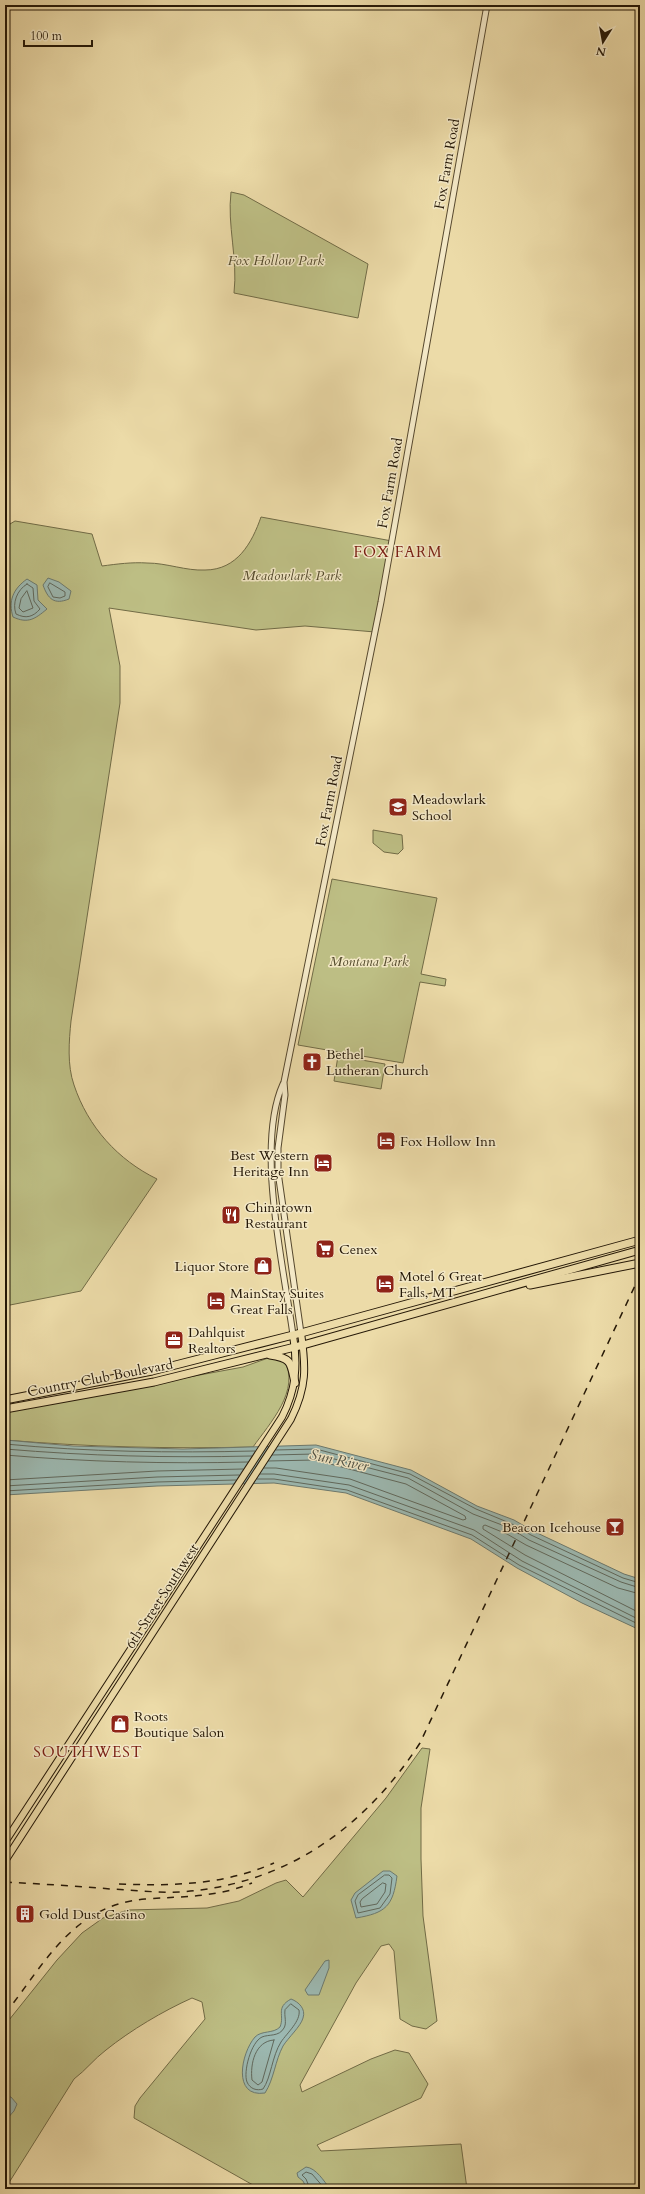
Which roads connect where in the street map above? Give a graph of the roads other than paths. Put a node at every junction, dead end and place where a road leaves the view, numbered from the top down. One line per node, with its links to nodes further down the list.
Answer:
1 (487, 5): 2 (street, Fox Farm Road)
2 (284, 1082): 7 (street, Fox Farm Road); 8 (street, Fox Farm Road)
3 (640, 1240): 7 (highway, Country Club Boulevard)
4 (637, 1250): 6 (highway, Country Club Boulevard)
5 (640, 1263): 6 (highway)
6 (510, 1286): 9 (highway, Country Club Boulevard)
7 (301, 1333): 8 (highway, Country Club Boulevard); 9 (main road, 6th Street Southwest)
8 (293, 1335): 10 (main road, 6th Street Southwest); 13 (highway, Country Club Boulevard)
9 (303, 1345): 10 (highway, Country Club Boulevard); 16 (main road, 6th Street Southwest)
10 (295, 1347): 11 (highway, Country Club Boulevard); 12 (main road, 6th Street Southwest)
11 (266, 1355): 12 (highway); 14 (highway, Country Club Boulevard)
12 (295, 1383): 15 (main road, 6th Street Southwest)
13 (5, 1400)
14 (5, 1409)
15 (5, 1842)
16 (5, 1861)

